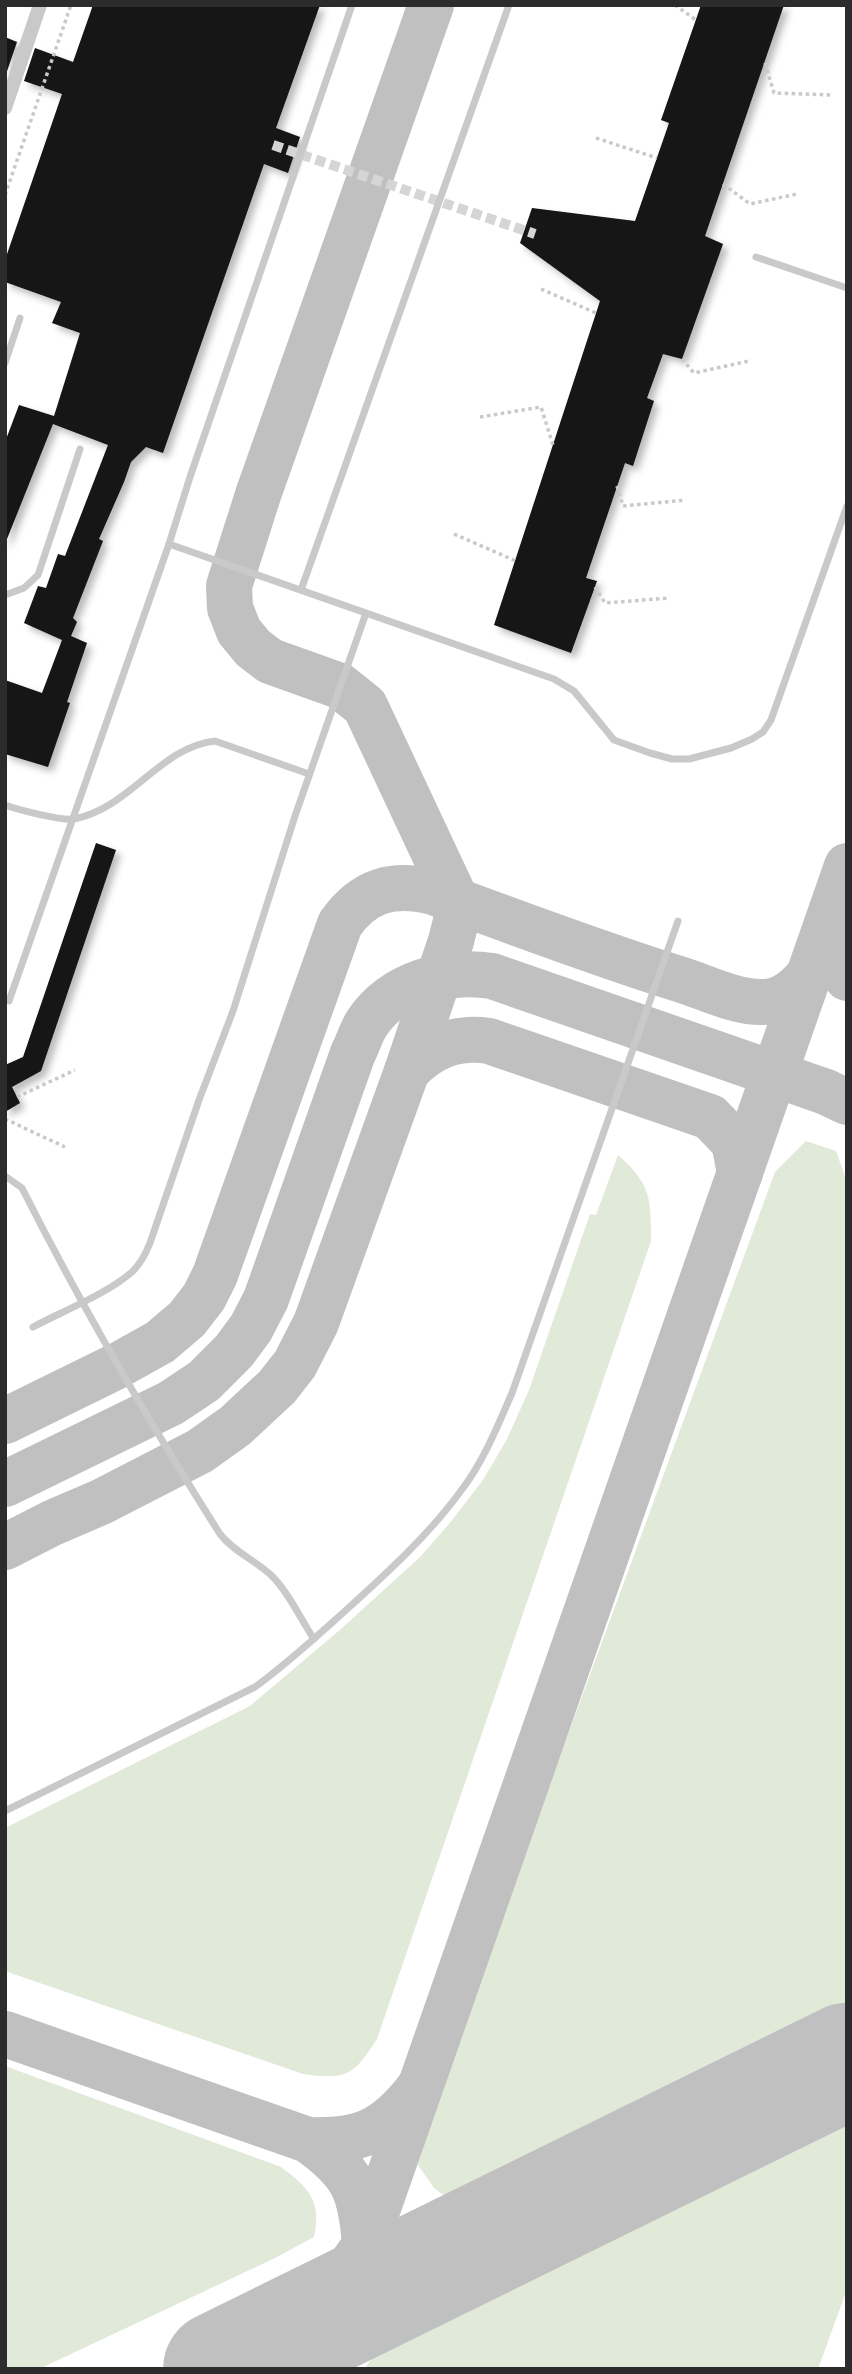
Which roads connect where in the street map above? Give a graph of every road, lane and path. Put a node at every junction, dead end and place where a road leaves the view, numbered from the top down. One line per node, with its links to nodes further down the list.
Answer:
1 (40, 5): 9 (street)
2 (71, 5): 14 (path)
3 (352, 5): 30 (lane)
4 (509, 5): 33 (lane)
5 (675, 5): 6 (path)
6 (696, 20)
7 (765, 62): 8 (path)
8 (832, 95)
9 (5, 108)
10 (596, 138): 11 (path)
11 (657, 158)
12 (723, 184): 13 (path)
13 (797, 194)
14 (5, 195)
15 (755, 257): 16 (lane)
16 (847, 288)
17 (541, 289): 18 (path)
18 (596, 313)
19 (20, 318): 22 (lane)
20 (682, 359): 21 (path)
21 (749, 361)
22 (5, 363)
23 (480, 416): 24 (path)
24 (552, 445)
25 (80, 449): 34 (lane)
26 (617, 486): 27 (path)
27 (686, 500)
28 (847, 506): 36 (lane)
29 (454, 534): 31 (path)
30 (169, 544): 33 (lane); 39 (lane)
31 (516, 561)
32 (595, 587): 35 (path)
33 (301, 590): 36 (lane)
34 (5, 595)
35 (669, 598)
36 (366, 613): 37 (lane)
37 (309, 774): 39 (lane); 47 (lane)
38 (5, 805): 39 (lane)
39 (73, 820): 41 (lane)
40 (678, 921): 49 (lane)
41 (9, 1001)
42 (75, 1070): 43 (path)
43 (17, 1097)
44 (5, 1119): 45 (path)
45 (65, 1146)
46 (5, 1176): 47 (lane)
47 (81, 1303): 48 (lane); 49 (lane)
48 (33, 1327)
49 (314, 1639): 50 (lane)
50 (5, 1811)

